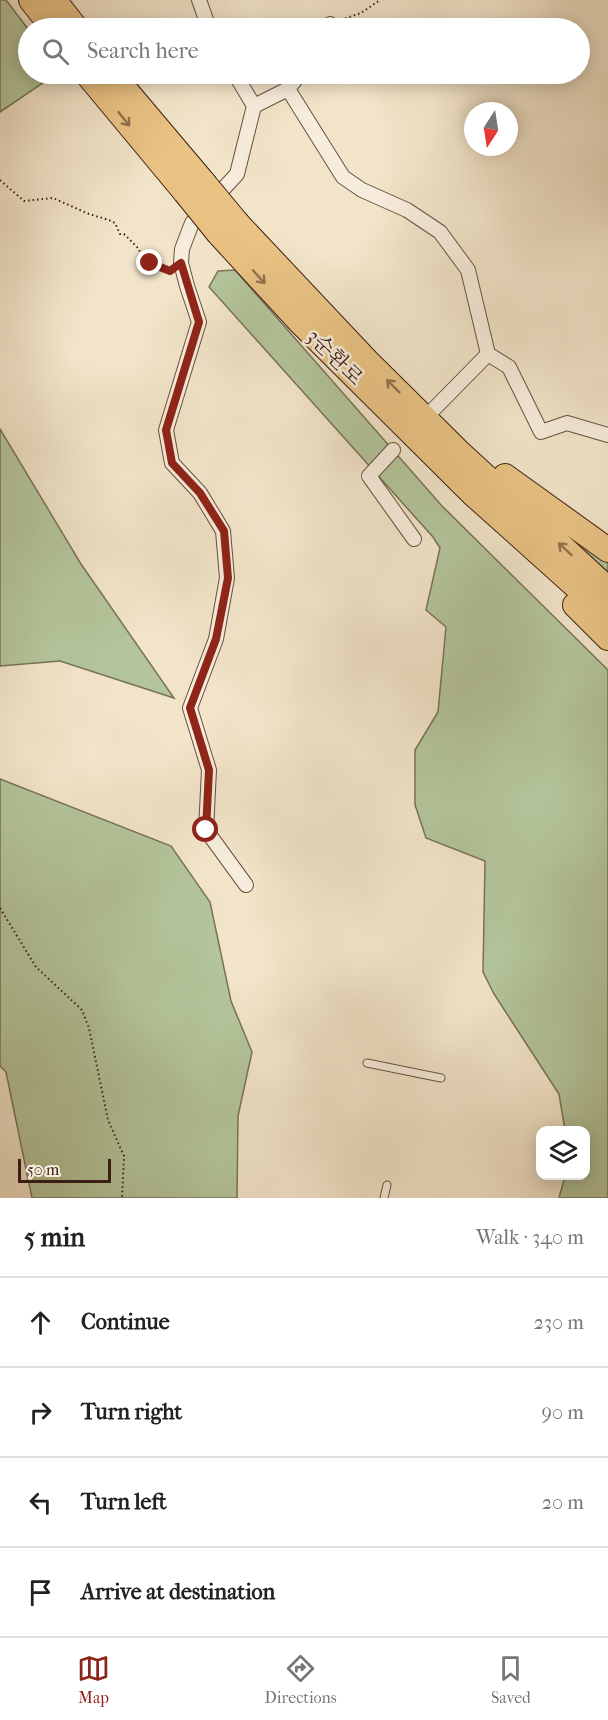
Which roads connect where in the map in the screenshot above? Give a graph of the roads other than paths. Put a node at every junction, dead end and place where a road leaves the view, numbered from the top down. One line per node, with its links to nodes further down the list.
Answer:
1 (31, 0): 4 (highway)
2 (54, 0): 5 (highway)
3 (199, 0): 6 (street)
4 (45, 18)
5 (68, 18)
6 (205, 18)
7 (96, 84): 13 (highway, 3순환로, one-way to 13)
8 (119, 84): 13 (highway, 3순환로)
9 (241, 84): 12 (street)
10 (292, 84): 11 (street)
11 (288, 89): 12 (street); 15 (street)
12 (254, 106): 25 (street)
13 (195, 188): 14 (highway, 3순환로, bridge)
14 (229, 229): 16 (highway, 3순환로, one-way to 16); 17 (highway, 3순환로, one-way to 14)
15 (488, 354): 17 (street); 18 (street)
16 (342, 364): 23 (highway, 3순환로); 24 (highway)
17 (425, 412): 21 (highway); 22 (highway, 3순환로, one-way to 17)
18 (608, 435)
19 (393, 450): 20 (street)
20 (414, 538)
21 (608, 550)
22 (608, 589)
23 (608, 615)
24 (608, 638)
25 (246, 885)
26 (367, 1062): 27 (lane)
27 (441, 1078)
28 (387, 1185): 29 (lane)
29 (384, 1198)

